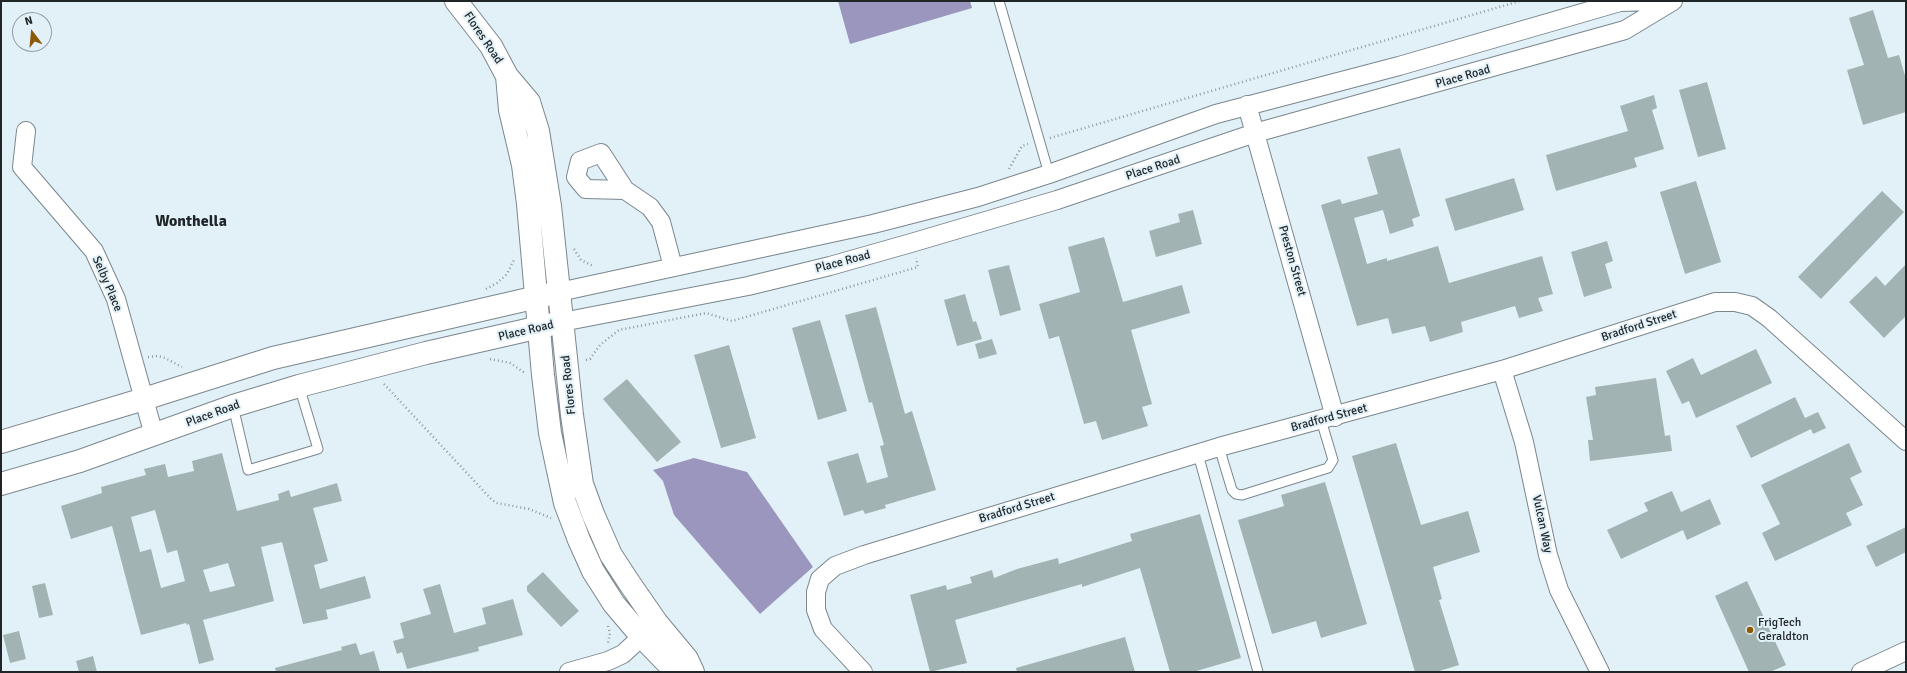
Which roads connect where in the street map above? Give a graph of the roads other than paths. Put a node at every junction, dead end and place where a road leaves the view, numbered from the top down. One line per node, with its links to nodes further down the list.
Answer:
1 (456, 1): 5 (main road, Flores Road)
2 (999, 1): 9 (lane)
3 (1653, 1): 6 (street)
4 (1673, 1): 8 (street, Place Road)
5 (507, 76): 12 (main road, Flores Road); 13 (main road, Flores Road)
6 (1247, 106): 8 (street, Preston Street); 9 (street)
7 (26, 131): 18 (street, Selby Place)
8 (1256, 134): 14 (street, Place Road); 20 (street, Preston Street)
9 (1049, 174): 11 (street)
10 (626, 190): 11 (street)
11 (673, 267): 12 (street)
12 (559, 292): 13 (main road); 14 (main road, Flores Road)
13 (536, 297): 15 (main road, Flores Road); 18 (main road)
14 (562, 322): 15 (main road, Place Road); 27 (main road, Flores Road)
15 (539, 328): 17 (main road, Place Road); 27 (main road, Flores Road)
16 (1502, 370): 20 (street, Bradford Street); 22 (street, Bradford Street); 34 (street, Vulcan Way)
17 (299, 386): 19 (main road, Place Road); 19 (lane)
18 (144, 399): 21 (street, Selby Place); 23 (main road)
19 (233, 406): 21 (main road, Place Road)
20 (1328, 418): 24 (street, Bradford Street); 24 (lane)
21 (154, 435): 26 (main road, Place Road)
22 (1906, 441)
23 (1, 442)
24 (1219, 447): 25 (street, Bradford Street)
25 (1198, 454): 32 (street, Bradford Street); 33 (lane)
26 (1, 484)
27 (649, 630): 29 (street); 30 (main road, Flores Road); 31 (main road, Flores Road)
28 (1906, 651): 35 (street)
29 (569, 672)
30 (676, 672)
31 (693, 672)
32 (863, 672)
33 (1258, 672)
34 (1600, 672)
35 (1861, 672)

